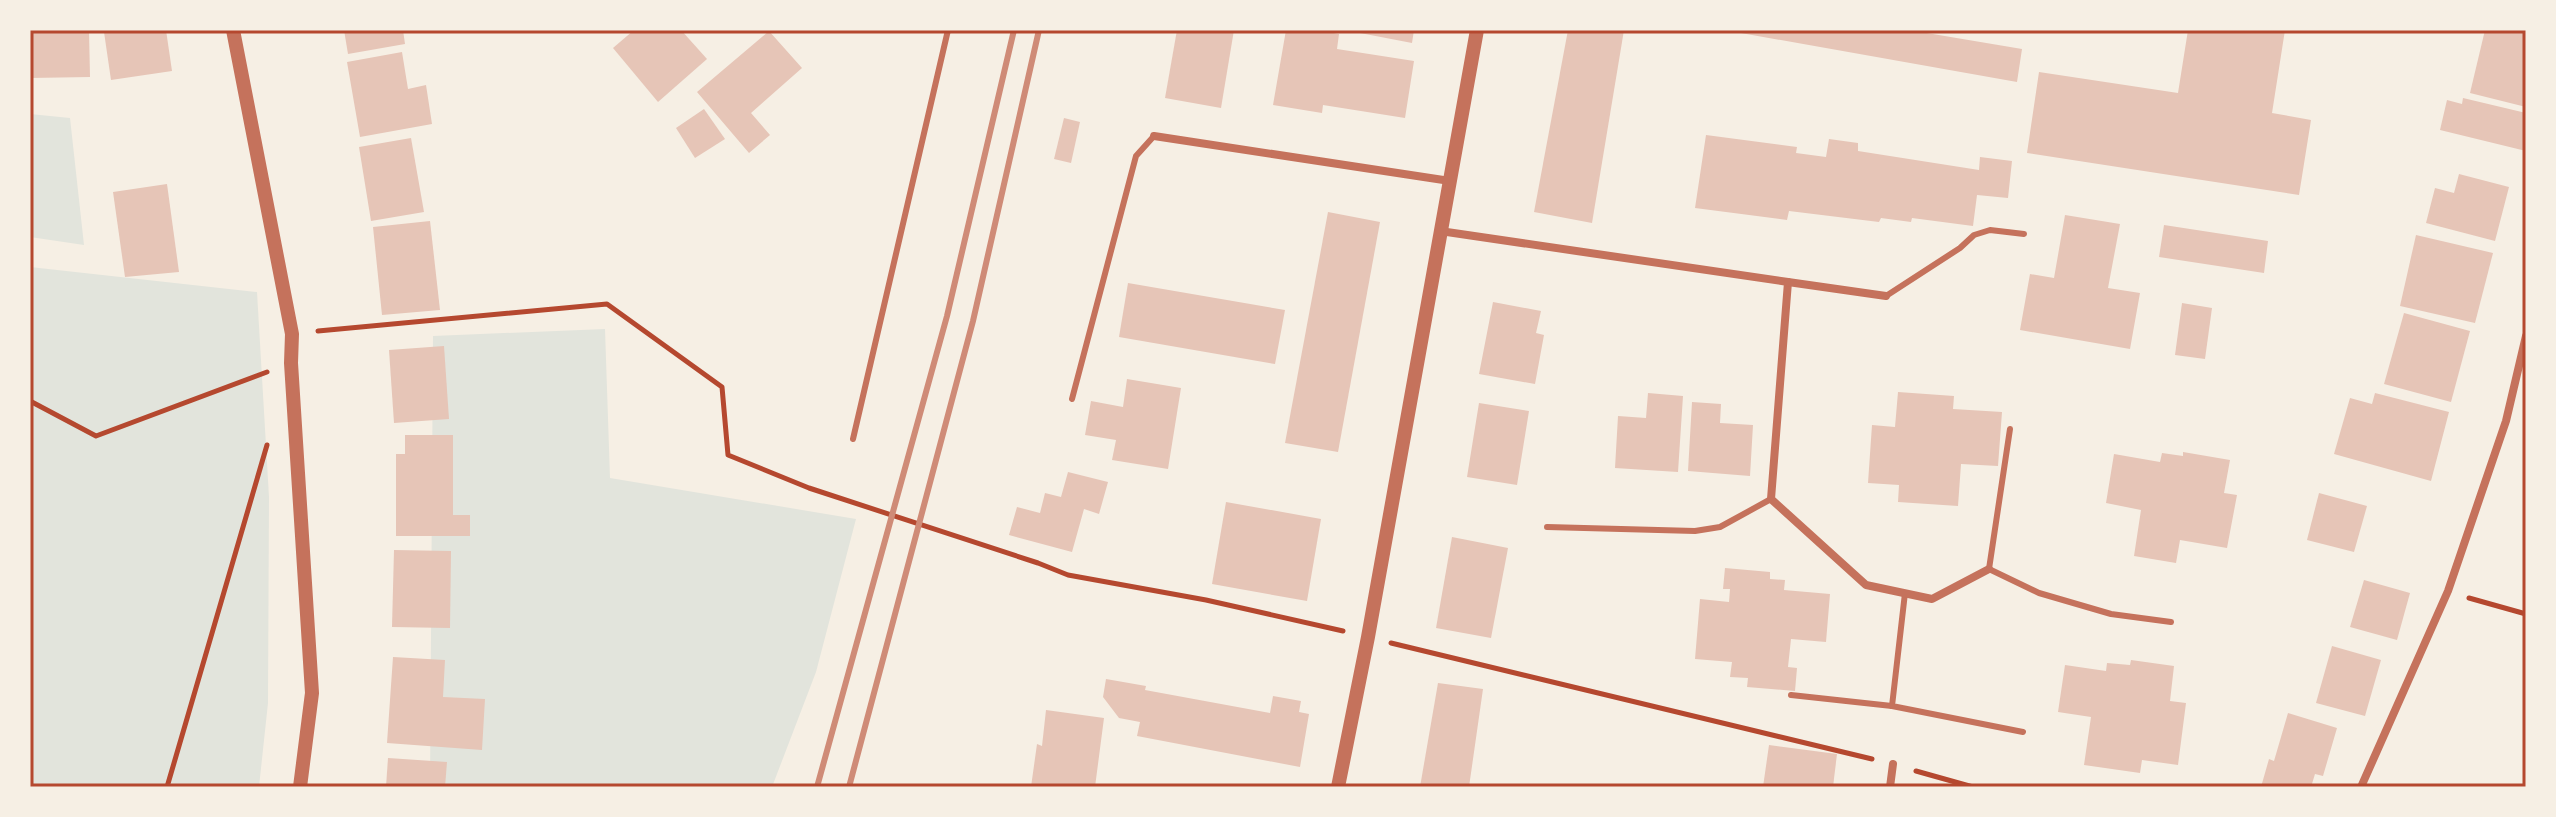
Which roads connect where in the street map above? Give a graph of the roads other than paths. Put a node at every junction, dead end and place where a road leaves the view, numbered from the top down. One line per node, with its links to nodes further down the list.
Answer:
1 (233, 30): 23 (street)
2 (948, 30): 13 (lane)
3 (1477, 30): 5 (street)
4 (1154, 136): 5 (street); 11 (lane)
5 (1450, 181): 6 (street)
6 (1440, 231): 8 (street); 24 (street)
7 (2024, 234): 9 (lane)
8 (1788, 282): 9 (street); 14 (street)
9 (1886, 296)
10 (2526, 336): 26 (street)
11 (1072, 399)
12 (2010, 429): 16 (lane)
13 (853, 439)
14 (1771, 499): 15 (lane); 17 (street)
15 (1547, 527)
16 (1989, 569): 17 (street); 18 (lane)
17 (1905, 593): 20 (lane)
18 (2171, 622)
19 (1791, 695): 20 (lane)
20 (1892, 706): 21 (lane)
21 (2023, 732)
22 (1893, 764): 25 (street)
23 (300, 787)
24 (1338, 787)
25 (1890, 787)
26 (2361, 787)

